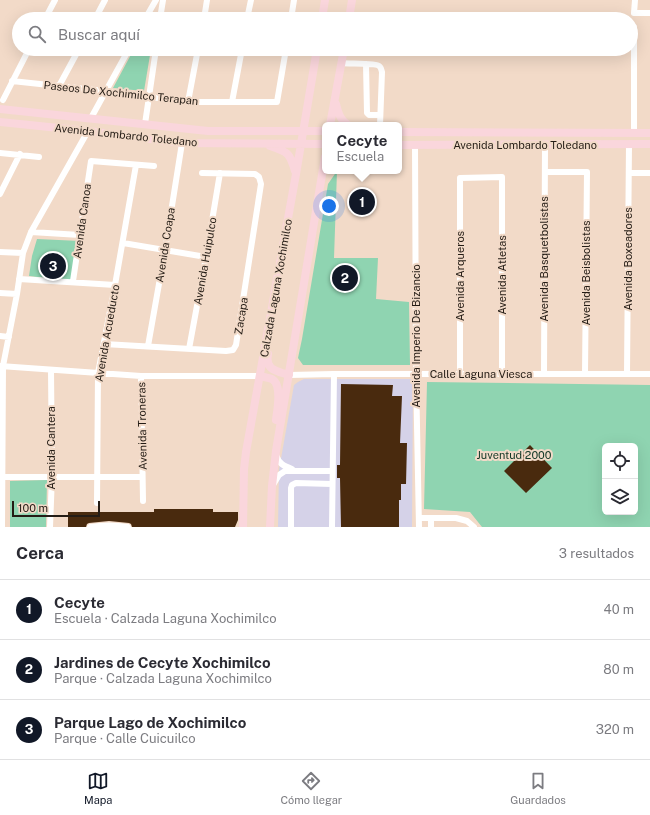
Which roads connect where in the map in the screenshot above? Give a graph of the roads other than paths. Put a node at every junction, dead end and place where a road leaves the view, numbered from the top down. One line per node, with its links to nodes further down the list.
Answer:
1 (55, 0): 11 (street)
2 (105, 0): 12 (street)
3 (156, 0): 13 (street)
4 (163, 0): 14 (street)
5 (207, 0): 15 (street)
6 (251, 0): 16 (street)
7 (294, 0): 17 (street)
8 (325, 0): 18 (main road)
9 (352, 0): 19 (main road)
10 (635, 0): 20 (street)
11 (49, 12)
12 (99, 12)
13 (149, 12)
14 (161, 12)
15 (205, 12)
16 (248, 12)
17 (292, 12)
18 (323, 12)
19 (350, 12)
20 (634, 12)
21 (638, 13): 22 (street)
22 (650, 13)
23 (25, 56): 35 (street)
24 (75, 56): 36 (street)
25 (125, 56): 37 (street)
26 (155, 56): 38 (street)
27 (197, 56): 41 (street)
28 (241, 56): 42 (street)
29 (285, 56): 42 (street, Paseos De Xochimilco Terapan)
30 (316, 56): 53 (main road, Calzada Laguna Xochimilco)
31 (342, 56): 33 (main road)
32 (634, 56): 57 (street)
33 (341, 63): 34 (street); 39 (main road)
34 (366, 64): 44 (street); 44 (street)
35 (12, 81): 36 (street, Paseos De Xochimilco Terapan); 40 (street)
36 (59, 86): 37 (street, Paseos De Xochimilco Terapan)
37 (105, 91): 38 (street, Paseos De Xochimilco Terapan); 45 (street)
38 (148, 96): 41 (street, Paseos De Xochimilco Terapan); 50 (street)
39 (335, 98): 47 (main road); 48 (main road)
40 (3, 100)
41 (188, 102): 42 (street, Paseos De Xochimilco Terapan)
42 (232, 102)
43 (0, 109): 45 (main road, Avenida Lombardo Toledano)
44 (380, 115): 49 (street)
45 (91, 118): 50 (main road, Avenida Lombardo Toledano)
46 (0, 122): 51 (main road, Avenida Lombardo Toledano)
47 (331, 122)
48 (343, 122)
49 (380, 122)
50 (144, 124): 53 (main road, Avenida Lombardo Toledano); 58 (main road)
51 (88, 131): 58 (main road, Avenida Lombardo Toledano); 83 (street)
52 (322, 131): 53 (main road, Avenida Lombardo Toledano)
53 (303, 132): 61 (main road, Calzada Laguna Xochimilco)
54 (402, 132): 55 (main road, Avenida Lombardo Toledano)
55 (581, 132): 57 (main road, Avenida Lombardo Toledano); 68 (main road)
56 (650, 132): 57 (main road, Avenida Lombardo Toledano)
57 (634, 133): 63 (main road)
58 (136, 137): 59 (main road, Avenida Lombardo Toledano)
59 (182, 143): 60 (main road, Avenida Lombardo Toledano); 86 (street, Avenida Coapa)
60 (262, 144): 61 (main road, Avenida Lombardo Toledano); 79 (main road)
61 (301, 144): 62 (main road, Avenida Lombardo Toledano); 79 (main road, Calzada Laguna Xochimilco)
62 (322, 144)
63 (608, 144): 64 (main road, Avenida Lombardo Toledano); 68 (main road, Avenida Lombardo Toledano)
64 (629, 144): 65 (main road, Avenida Lombardo Toledano); 77 (street, Avenida Boxeadores)
65 (650, 144)
66 (402, 145): 67 (main road, Avenida Lombardo Toledano)
67 (415, 145): 68 (main road, Avenida Lombardo Toledano); 105 (street, Avenida Imperio De Bizancio)
68 (547, 145): 74 (street, Avenida Basquetbolistas)
69 (0, 153): 70 (street)
70 (20, 154): 71 (street); 82 (street)
71 (39, 157)
72 (136, 165): 73 (street); 84 (street, Avenida Canoa); 85 (street, Avenida Acueducto)
73 (154, 166)
74 (545, 172): 108 (street, Avenida Basquetbolistas); 109 (street, Avenida Beisbolistas)
75 (202, 173): 76 (street)
76 (220, 173): 89 (street, Avenida Huipulco); 100 (street, Zacapa)
77 (628, 173): 78 (street); 110 (street, Avenida Boxeadores)
78 (650, 173)
79 (296, 174): 91 (main road, Calzada Laguna Xochimilco)
80 (322, 174): 112 (main road)
81 (502, 177): 106 (street, Avenida Arqueros); 107 (street, Avenida Atletas)
82 (0, 194)
83 (31, 232): 84 (street); 88 (street)
84 (80, 235): 92 (street, Avenida Canoa)
85 (123, 243): 86 (street); 93 (street, Avenida Acueducto)
86 (165, 250): 89 (street); 99 (street, Avenida Coapa)
87 (0, 252): 88 (street)
88 (23, 253): 90 (street)
89 (206, 257): 100 (street, Avenida Huipulco)
90 (20, 278): 92 (street); 95 (street)
91 (278, 278): 112 (main road); 114 (main road, Calzada Laguna Xochimilco)
92 (73, 281): 93 (street)
93 (115, 285): 98 (street, Avenida Acueducto)
94 (0, 293): 95 (street)
95 (17, 294): 97 (street)
96 (0, 336): 97 (street)
97 (9, 337): 101 (street)
98 (104, 344): 99 (street, Zacapa); 103 (street, Avenida Acueducto)
99 (148, 346): 100 (street, Zacapa)
100 (189, 349)
101 (2, 366): 102 (street); 121 (street)
102 (51, 370): 103 (street); 119 (street, Avenida Cantera)
103 (98, 373): 113 (street); 120 (street, Avenida Acueducto)
104 (334, 374): 105 (street, Calle Laguna Viesca); 112 (street, Calle Laguna Viesca); 118 (street)
105 (416, 374): 106 (street, Calle Laguna Viesca); 127 (street, Avenida Imperio De Bizancio)
106 (460, 374): 107 (street, Calle Laguna Viesca)
107 (502, 374): 108 (street, Calle Laguna Viesca)
108 (544, 374): 109 (street, Calle Laguna Viesca)
109 (585, 374): 110 (street, Calle Laguna Viesca)
110 (627, 374): 111 (street, Calle Laguna Viesca)
111 (650, 374)
112 (289, 375): 115 (main road)
113 (141, 376): 114 (street); 122 (street, Avenida Troneras)
114 (260, 376): 116 (main road); 133 (main road, Calzada Laguna Xochimilco)
115 (276, 451): 116 (main road); 117 (street)
116 (274, 468): 124 (main road)
117 (293, 470): 118 (street); 124 (street)
118 (332, 471): 123 (street)
119 (52, 476): 120 (street); 121 (street); 130 (street, Avenida Cantera)
120 (97, 476): 122 (street); 126 (street, Avenida Acueducto)
121 (1, 477): 129 (street)
122 (142, 477): 125 (street, Avenida Troneras)
123 (332, 484): 135 (street); 136 (street)
124 (272, 486): 134 (main road)
125 (143, 501)
126 (97, 503)
127 (419, 518): 128 (street); 137 (street, Avenida Imperio De Bizancio)
128 (431, 518): 138 (street); 139 (street)
129 (2, 527)
130 (50, 527)
131 (90, 527): 132 (street)
132 (128, 527)
133 (243, 527)
134 (270, 527)
135 (291, 527)
136 (332, 527)
137 (419, 527)
138 (431, 527)
139 (474, 527)

